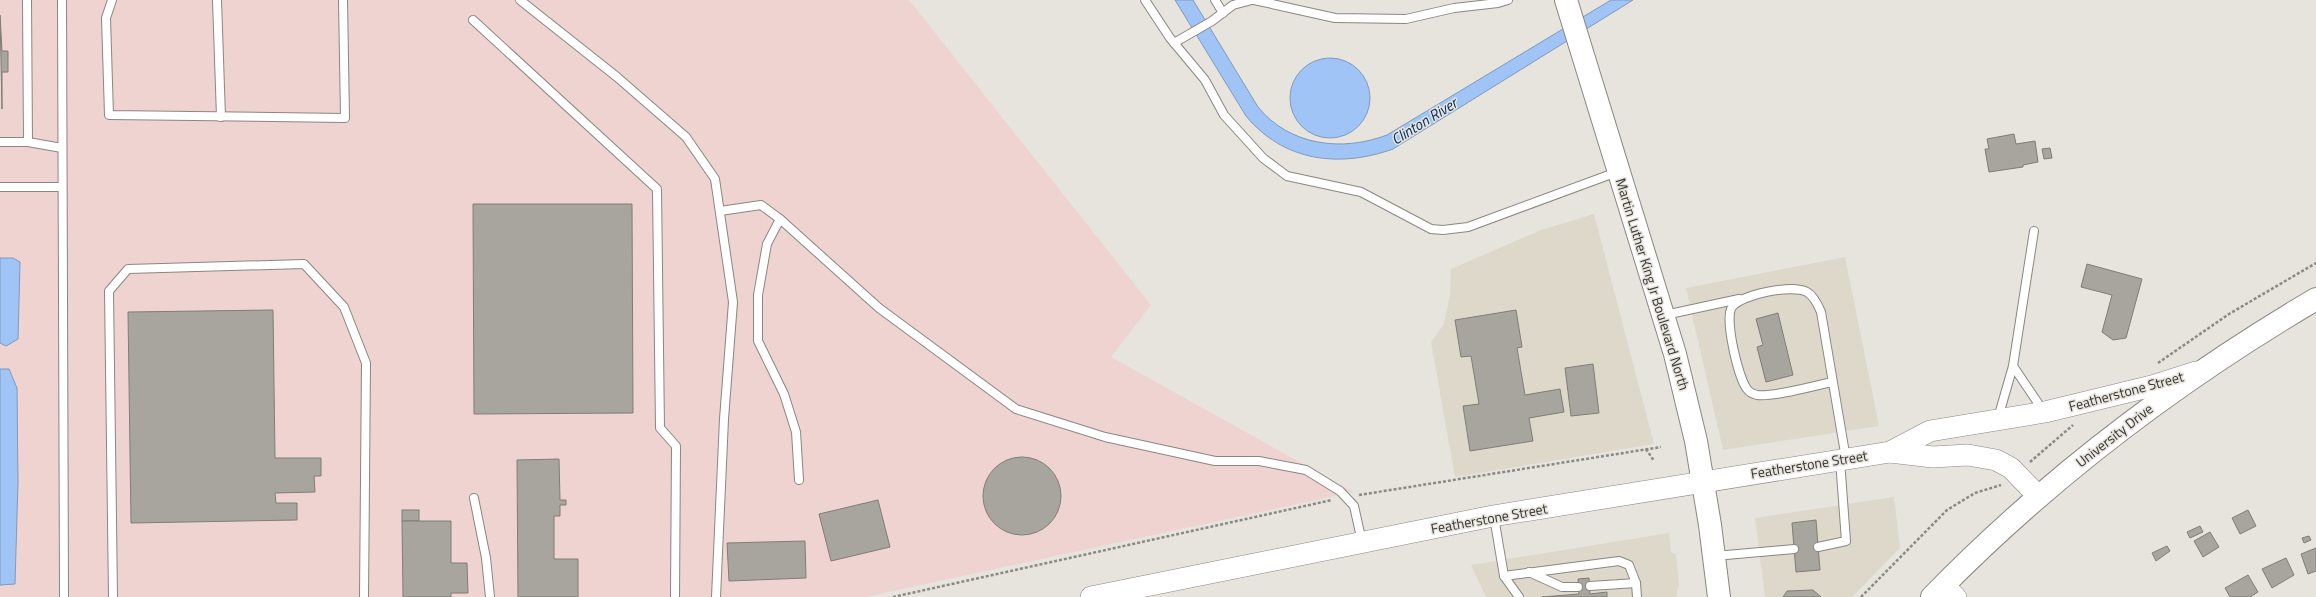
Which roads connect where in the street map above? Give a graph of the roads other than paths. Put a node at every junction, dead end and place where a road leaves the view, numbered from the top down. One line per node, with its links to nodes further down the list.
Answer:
1 (27, 0): 17 (lane)
2 (62, 0): 18 (lane)
3 (112, 0): 15 (lane)
4 (217, 0): 15 (lane)
5 (343, 0): 15 (lane)
6 (520, 0): 22 (lane)
7 (1145, 0): 14 (lane)
8 (1215, 0): 12 (lane)
9 (1253, 0): 10 (lane); 12 (lane)
10 (1508, 0)
11 (1566, 0): 19 (main road, Martin Luther King Jr Boulevard North)
12 (1222, 13): 14 (lane)
13 (473, 20): 54 (lane)
14 (1174, 42): 19 (lane)
15 (221, 117)
16 (0, 142): 17 (lane)
17 (28, 142): 18 (lane)
18 (62, 148): 21 (lane)
19 (1619, 171): 27 (main road, Martin Luther King Jr Boulevard North)
20 (0, 187): 21 (lane)
21 (62, 187): 50 (lane)
22 (720, 211): 23 (lane); 55 (lane)
23 (780, 219): 35 (lane); 40 (lane)
24 (2034, 231): 28 (lane)
25 (1740, 299): 27 (lane); 30 (lane); 30 (lane)
26 (2316, 299): 29 (main road, University Drive)
27 (1665, 315): 36 (main road, Martin Luther King Jr Boulevard North)
28 (2013, 366): 31 (lane); 32 (lane)
29 (2201, 371): 31 (street, Featherstone Street); 37 (main road, University Drive)
30 (1832, 382): 34 (lane)
31 (2044, 412): 32 (street, Featherstone Street)
32 (1998, 421): 33 (street, Featherstone Street)
33 (1890, 452): 34 (street, Featherstone Street); 37 (street, Featherstone Street)
34 (1843, 459): 36 (street, Featherstone Street); 41 (lane)
35 (799, 480)
36 (1703, 481): 39 (street, Featherstone Street); 43 (main road, Martin Luther King Jr Boulevard North)
37 (2039, 497): 49 (main road, University Drive)
38 (474, 498): 53 (lane)
39 (1494, 516): 40 (street, Featherstone Street); 45 (lane)
40 (1362, 542): 56 (street, Featherstone Street)
41 (1818, 547)
42 (1794, 549): 43 (lane)
43 (1714, 556): 59 (main road, Martin Luther King Jr Boulevard North)
44 (1530, 572): 45 (lane); 46 (lane); 48 (lane)
45 (1504, 576): 57 (lane)
46 (1636, 583): 47 (lane); 58 (lane)
47 (1590, 586)
48 (1578, 587)
49 (1945, 592)
50 (64, 597)
51 (113, 597): 52 (lane)
52 (364, 597)
53 (490, 597)
54 (675, 597)
55 (716, 597)
56 (1091, 597)
57 (1519, 597)
58 (1637, 597)
59 (1719, 597)

